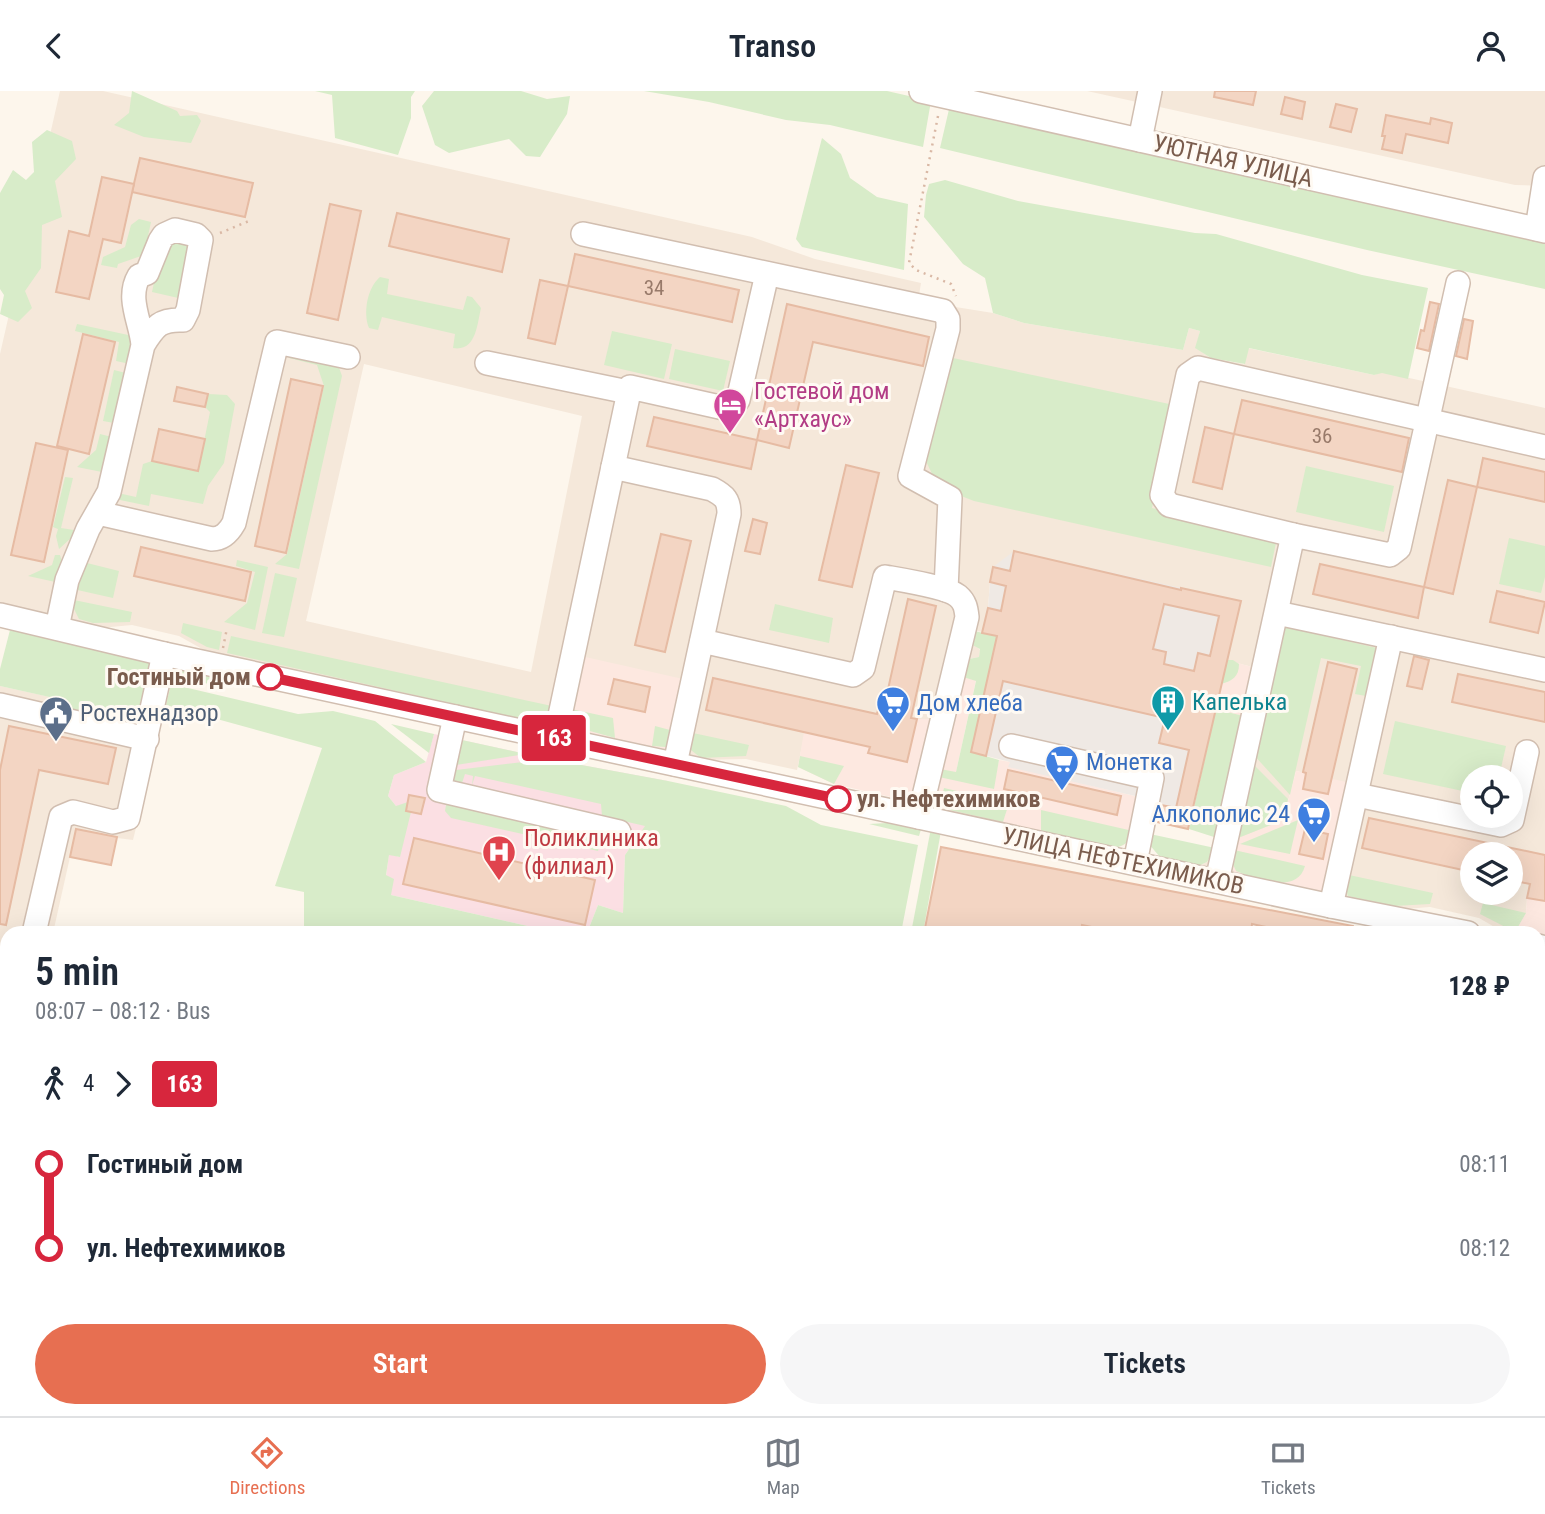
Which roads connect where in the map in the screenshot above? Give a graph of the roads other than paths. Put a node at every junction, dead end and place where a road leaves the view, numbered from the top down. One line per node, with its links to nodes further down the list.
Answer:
1 (1150, 91): 3 (street)
2 (931, 93): 3 (street, УЮТНАЯ УЛИЦА)
3 (1140, 140): 5 (street, УЮТНАЯ УЛИЦА)
4 (1545, 178): 5 (street)
5 (1541, 230)
6 (583, 234): 7 (street)
7 (766, 274): 14 (street); 20 (street)
8 (1458, 283): 15 (street)
9 (136, 312): 10 (street); 10 (street); 11 (street)
10 (166, 320): 11 (street)
11 (143, 345): 18 (street)
12 (348, 357): 18 (street)
13 (487, 363): 14 (street)
14 (628, 392): 17 (street)
15 (1428, 420): 16 (street); 19 (street); 19 (street)
16 (1545, 447)
17 (613, 467): 25 (street); 31 (street)
18 (98, 513): 23 (street)
19 (1293, 535): 21 (street)
20 (946, 590): 25 (street); 36 (street)
21 (1277, 613): 24 (street); 39 (street)
22 (1, 619): 23 (street, УЛИЦА НЕФТЕХИМИКОВ)
23 (57, 628): 26 (street, УЛИЦА НЕФТЕХИМИКОВ)
24 (1391, 637): 27 (street); 35 (street)
25 (702, 641): 34 (street)
26 (164, 654): 29 (street, УЛИЦА НЕФТЕХИМИКОВ); 30 (street)
27 (1545, 670)
28 (0, 705): 30 (street)
29 (455, 717): 31 (street, УЛИЦА НЕФТЕХИМИКОВ); 37 (street)
30 (147, 739): 41 (street)
31 (555, 739): 34 (street, УЛИЦА НЕФТЕХИМИКОВ)
32 (1012, 746): 38 (street)
33 (1527, 752): 35 (street)
34 (676, 764): 36 (street, УЛИЦА НЕФТЕХИМИКОВ)
35 (1357, 795): 40 (street)
36 (919, 817): 38 (street, УЛИЦА НЕФТЕХИМИКОВ)
37 (619, 832)
38 (1135, 863): 39 (street, УЛИЦА НЕФТЕХИМИКОВ)
39 (1217, 881): 40 (street, УЛИЦА НЕФТЕХИМИКОВ)
40 (1331, 906): 42 (street, УЛИЦА НЕФТЕХИМИКОВ)
41 (36, 926)
42 (1432, 926)

